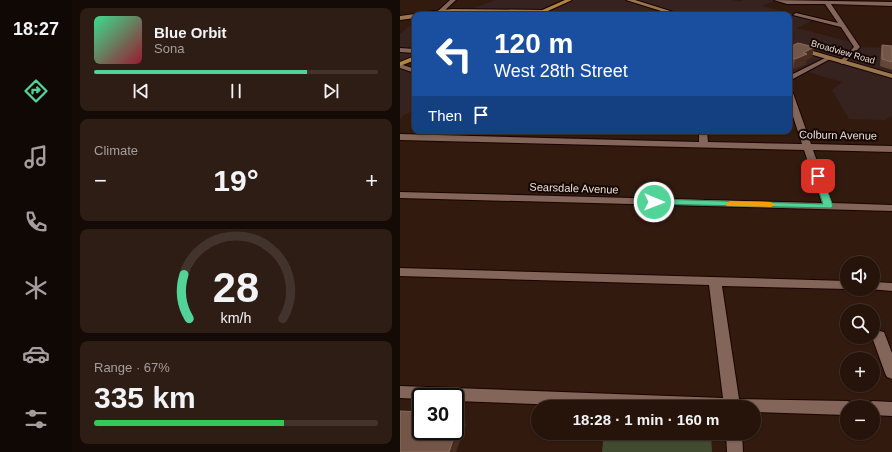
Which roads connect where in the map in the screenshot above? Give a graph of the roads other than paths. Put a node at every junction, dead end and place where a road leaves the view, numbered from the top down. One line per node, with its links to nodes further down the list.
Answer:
1 (453, 0): 7 (street)
2 (570, 0): 8 (main road)
3 (629, 0): 9 (main road)
4 (777, 0): 6 (street)
5 (892, 2): 6 (street)
6 (827, 3): 13 (street)
7 (440, 12): 8 (main road)
8 (543, 12)
9 (670, 12)
10 (796, 15): 13 (street)
11 (412, 16): 12 (main road)
12 (400, 18)
13 (843, 26): 19 (street)
14 (792, 47): 17 (main road, Broadview Road)
15 (400, 50): 16 (street)
16 (412, 51)
17 (829, 58): 19 (main road, Broadview Road); 23 (street)
18 (412, 59): 20 (main road)
19 (842, 62): 22 (main road, Broadview Road)
20 (400, 65): 21 (street)
21 (412, 70)
22 (892, 76)
23 (792, 77)
24 (792, 102): 28 (street)
25 (703, 134): 27 (street)
26 (400, 138): 27 (street, Colburn Avenue)
27 (704, 144): 28 (street, Colburn Avenue)
28 (808, 147): 29 (street, Colburn Avenue); 31 (street)
29 (892, 148)
30 (400, 195): 31 (street, Searsdale Avenue)
31 (828, 206): 32 (street, Searsdale Avenue)
32 (892, 208)
33 (400, 272): 34 (street)
34 (715, 281): 35 (street); 42 (street)
35 (840, 285)
36 (880, 286): 37 (street)
37 (892, 287)
38 (880, 339): 39 (street)
39 (892, 373)
40 (400, 392): 41 (street)
41 (590, 400)
42 (731, 400)
43 (761, 407): 44 (street)
44 (840, 408)
45 (880, 408): 46 (street)
46 (892, 409)
47 (735, 440): 48 (street)
48 (736, 452)

